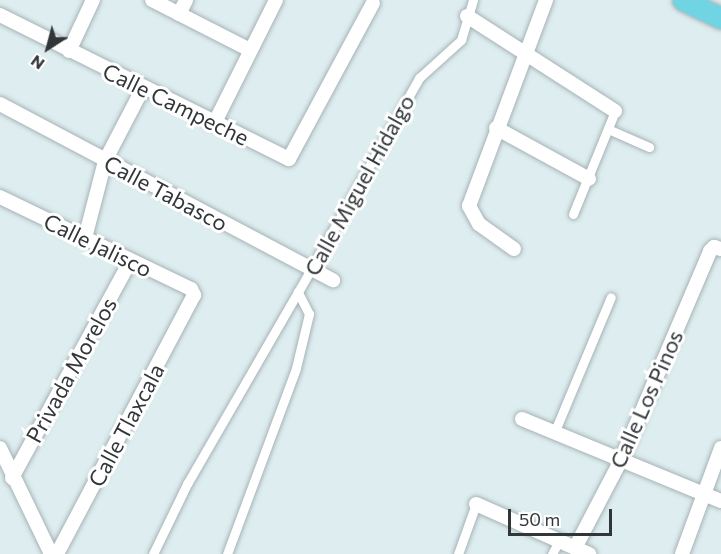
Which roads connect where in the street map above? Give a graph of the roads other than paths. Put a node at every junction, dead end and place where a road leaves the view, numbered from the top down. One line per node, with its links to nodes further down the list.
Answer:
1 (93, 0): 14 (street)
2 (152, 0): 10 (street)
3 (186, 0): 10 (street)
4 (276, 0): 13 (street)
5 (473, 0): 12 (street, Calle Miguel Hidalgo)
6 (683, 0): 9 (main road)
7 (540, 2): 15 (street)
8 (373, 3): 19 (street, Calle Campeche)
9 (720, 13)
10 (179, 14): 13 (street)
11 (0, 15): 14 (street, Calle Campeche)
12 (468, 15): 15 (street); 31 (street, Calle Miguel Hidalgo)
13 (250, 50): 19 (street)
14 (69, 51): 16 (street, Calle Campeche)
15 (524, 55): 18 (street); 20 (street)
16 (143, 88): 19 (street, Calle Campeche); 23 (street)
17 (0, 104): 23 (street, Calle Tabasco)
18 (615, 111): 21 (street)
19 (215, 122)
20 (496, 128): 24 (street); 29 (street)
21 (608, 129): 22 (street); 24 (street)
22 (649, 147)
23 (105, 161): 27 (street); 31 (street, Calle Tabasco)
24 (589, 179): 26 (street)
25 (0, 197): 27 (street, Calle Jalisco)
26 (573, 214)
27 (86, 238): 30 (street, Calle Jalisco)
28 (717, 248): 40 (street, Calle Los Pinos)
29 (514, 249)
30 (130, 262): 34 (street, Calle Jalisco); 41 (street, Privada Morelos)
31 (311, 268): 32 (street, Calle Tabasco); 33 (street, Calle Miguel Hidalgo)
32 (333, 280)
33 (298, 292): 49 (street); 50 (street, Calle Miguel Hidalgo)
34 (194, 295): 48 (street, Calle Tlaxcala)
35 (611, 297): 37 (street)
36 (522, 418): 37 (street)
37 (554, 433): 40 (street)
38 (0, 448): 41 (street)
39 (721, 448): 42 (street)
40 (621, 459): 42 (street); 46 (street, Calle Los Pinos)
41 (12, 478): 47 (street)
42 (706, 495): 43 (street); 54 (street)
43 (721, 501)
44 (476, 504): 45 (street); 51 (street)
45 (559, 541): 46 (street); 52 (street)
46 (575, 548): 53 (street)
47 (51, 554)
48 (57, 554)
49 (153, 554)
50 (227, 554)
51 (458, 554)
52 (552, 554)
53 (589, 554)
54 (682, 554)

